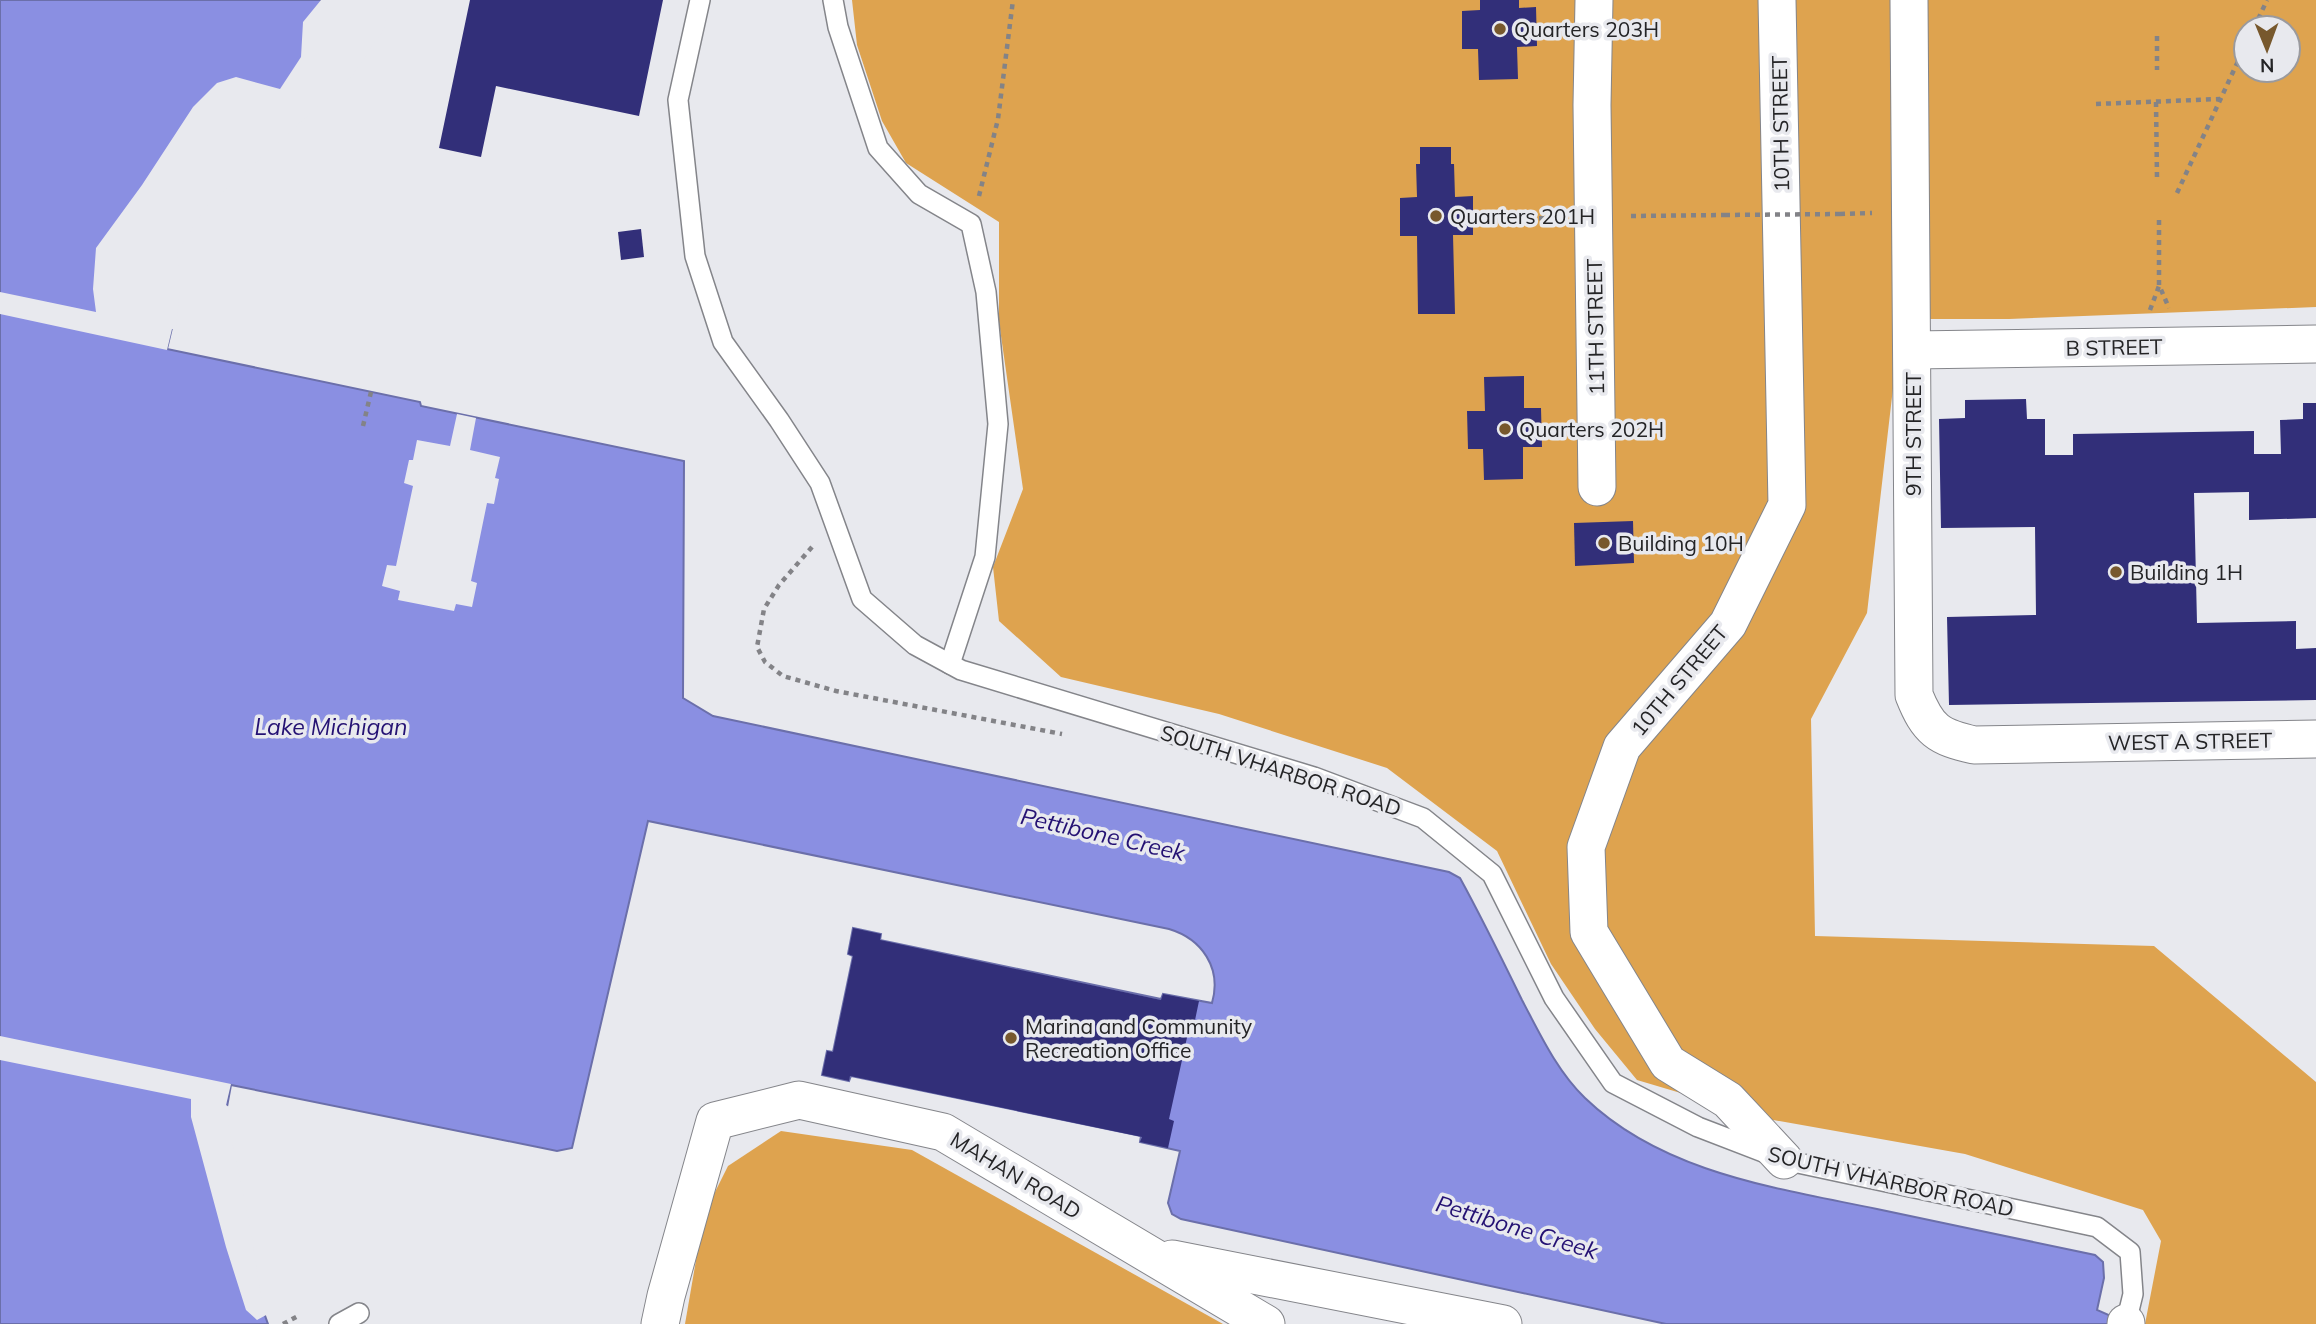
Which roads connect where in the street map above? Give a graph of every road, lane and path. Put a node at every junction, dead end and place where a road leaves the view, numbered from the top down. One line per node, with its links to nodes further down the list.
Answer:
1 (700, 0): 27 (lane, SOUTH VHARBOR ROAD)
2 (833, 0): 20 (lane)
3 (1013, 0): 20 (path)
4 (1594, 0): 26 (street, 11TH STREET)
5 (1777, 0): 30 (street, 10TH STREET)
6 (1909, 0): 23 (street, 9TH STREET)
7 (2157, 36): 8 (path)
8 (2157, 70)
9 (2232, 74): 10 (path)
10 (2220, 99): 11 (path); 14 (path)
11 (2156, 102): 12 (path); 13 (path)
12 (2096, 104)
13 (2157, 178)
14 (2177, 192)
15 (1840, 214): 16 (path, bridge)
16 (1624, 216)
17 (1564, 217): 18 (path)
18 (1479, 219)
19 (2159, 220): 21 (path)
20 (971, 224): 27 (lane)
21 (2173, 316)
22 (2316, 344): 23 (street, B STREET)
23 (1913, 350): 29 (street, 9TH STREET)
24 (371, 391): 25 (path)
25 (363, 426)
26 (1597, 487)
27 (950, 664): 30 (lane, SOUTH VHARBOR ROAD)
28 (2316, 739): 29 (street, WEST A STREET)
29 (2064, 744)
30 (1784, 1160): 35 (lane, SOUTH VHARBOR ROAD)
31 (1147, 1254): 32 (street, MAHAN ROAD); 38 (street, MAHAN ROAD); 39 (street)
32 (663, 1310)
33 (359, 1313): 37 (lane)
34 (298, 1316): 36 (path)
35 (2126, 1323)
36 (283, 1324)
37 (339, 1324)
38 (1266, 1324)
39 (1503, 1324)

